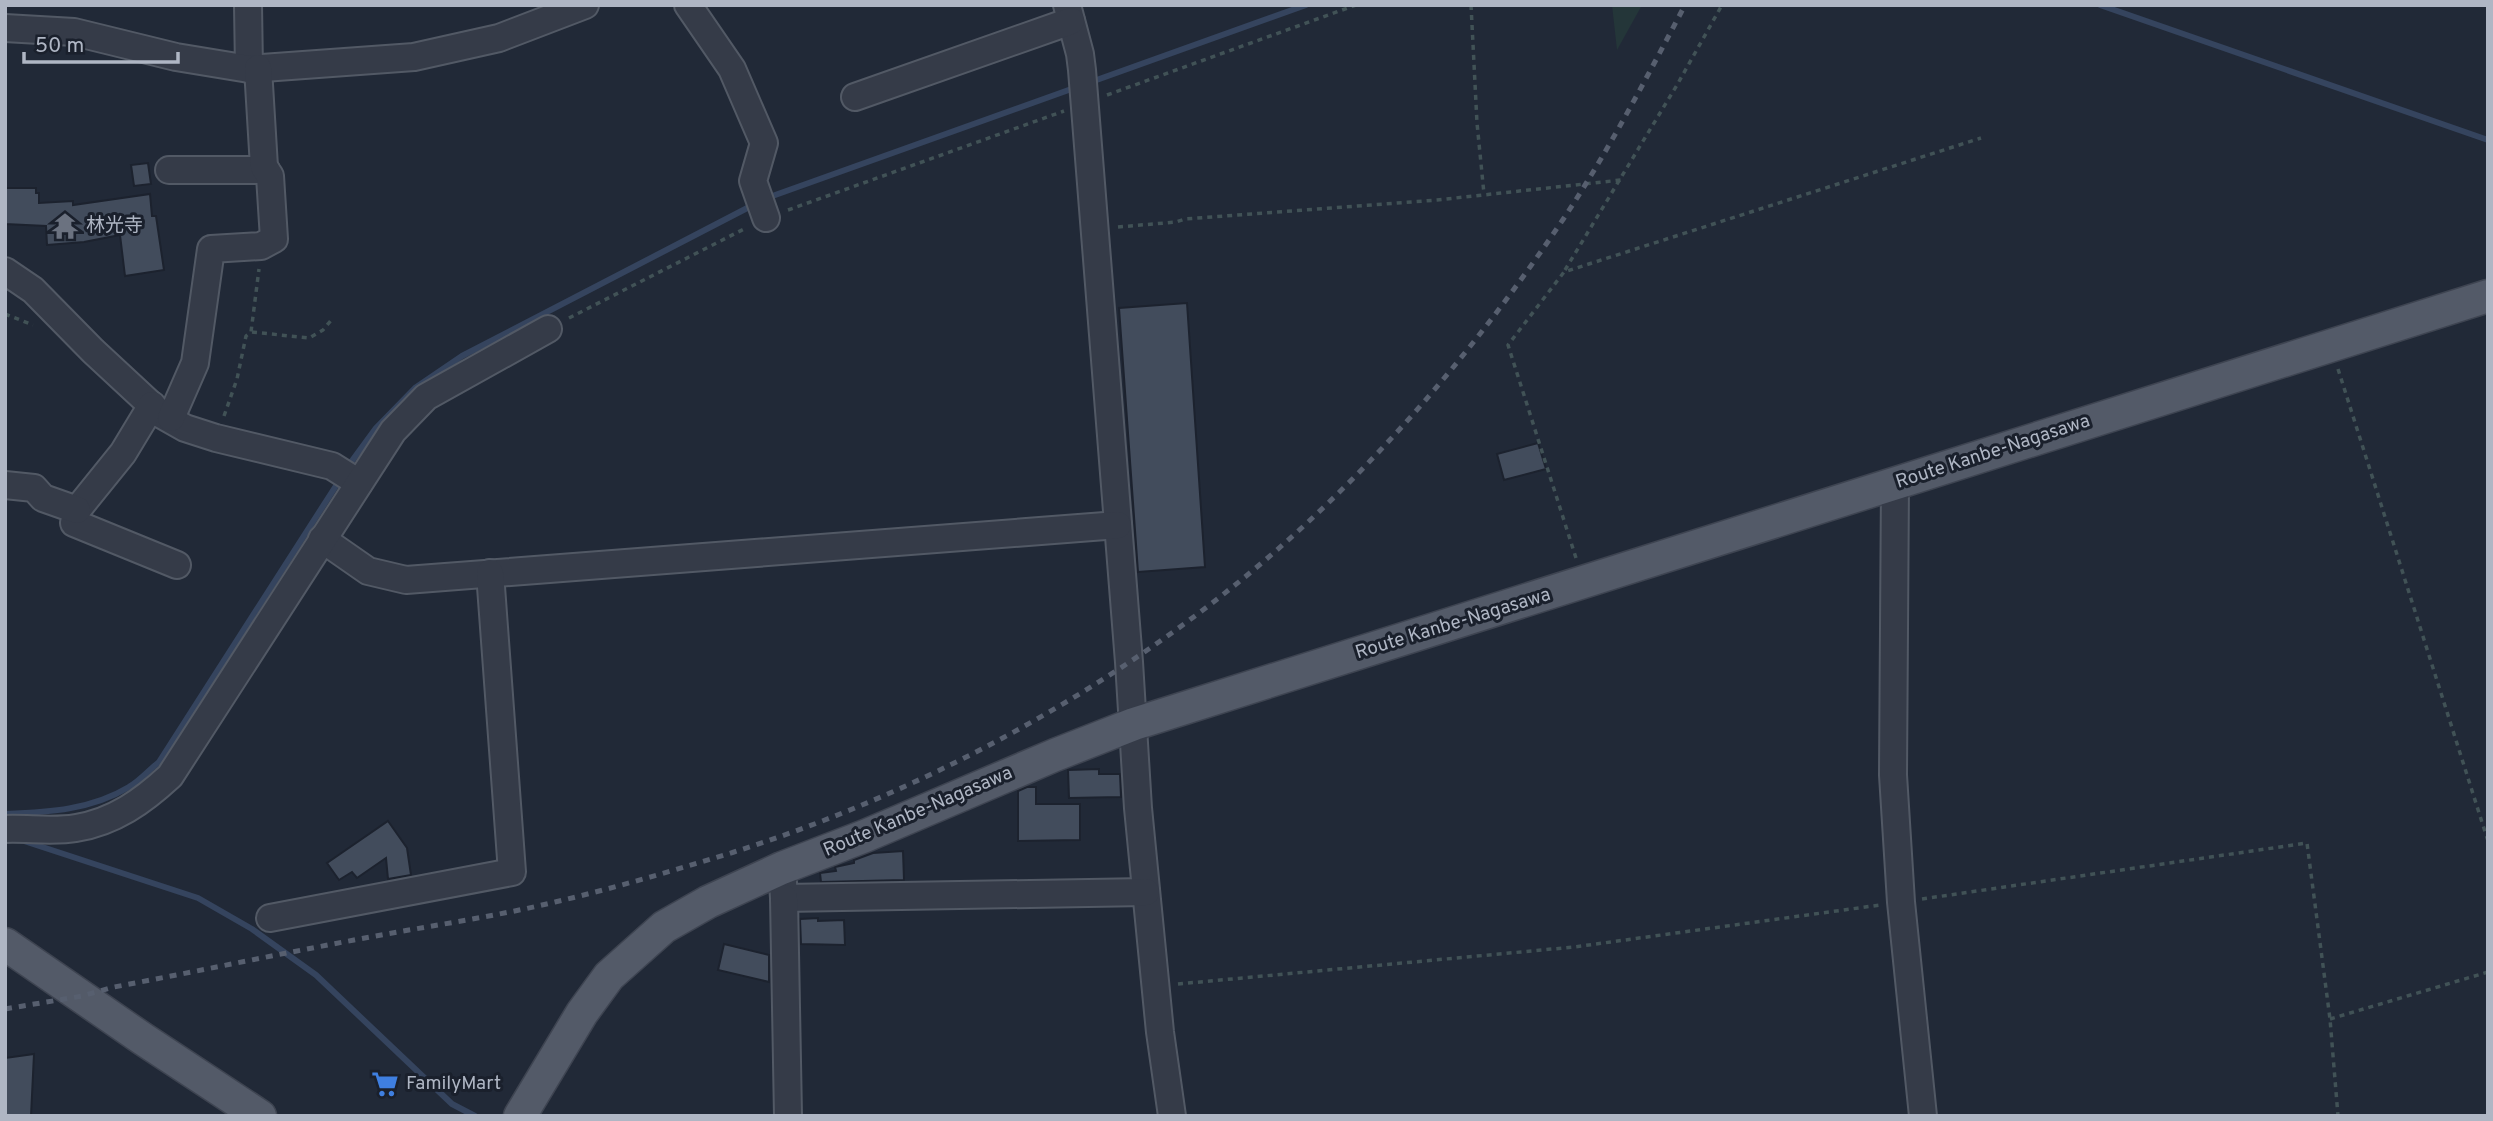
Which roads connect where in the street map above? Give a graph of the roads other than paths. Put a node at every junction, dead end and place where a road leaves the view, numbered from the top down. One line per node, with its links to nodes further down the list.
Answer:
1 (248, 5): 6 (street)
2 (585, 5): 6 (street)
3 (688, 5): 10 (street)
4 (1069, 13): 7 (street); 19 (street)
5 (5, 27): 6 (street)
6 (253, 69): 9 (street)
7 (855, 97)
8 (169, 170): 9 (street)
9 (267, 170): 14 (street)
10 (766, 218)
11 (5, 271): 14 (street)
12 (2488, 296): 16 (main road, Route Kanbe-Nagasawa)
13 (548, 329): 15 (street)
14 (161, 412): 15 (street); 18 (street)
15 (357, 481): 20 (street)
16 (1895, 483): 23 (main road, Route Kanbe-Nagasawa); 33 (street)
17 (5, 485): 18 (street)
18 (77, 510): 21 (street)
19 (1118, 525): 22 (street); 23 (street)
20 (323, 539): 22 (street); 24 (street)
21 (177, 565)
22 (490, 573): 27 (street)
23 (1134, 724): 25 (main road, Route Kanbe-Nagasawa); 26 (street)
24 (12, 828)
25 (783, 883): 26 (street); 30 (main road, Route Kanbe-Nagasawa); 31 (street)
26 (1146, 892): 32 (street)
27 (270, 919)
28 (5, 944): 29 (main road)
29 (260, 1116)
30 (520, 1116)
31 (788, 1116)
32 (1172, 1116)
33 (1923, 1116)

